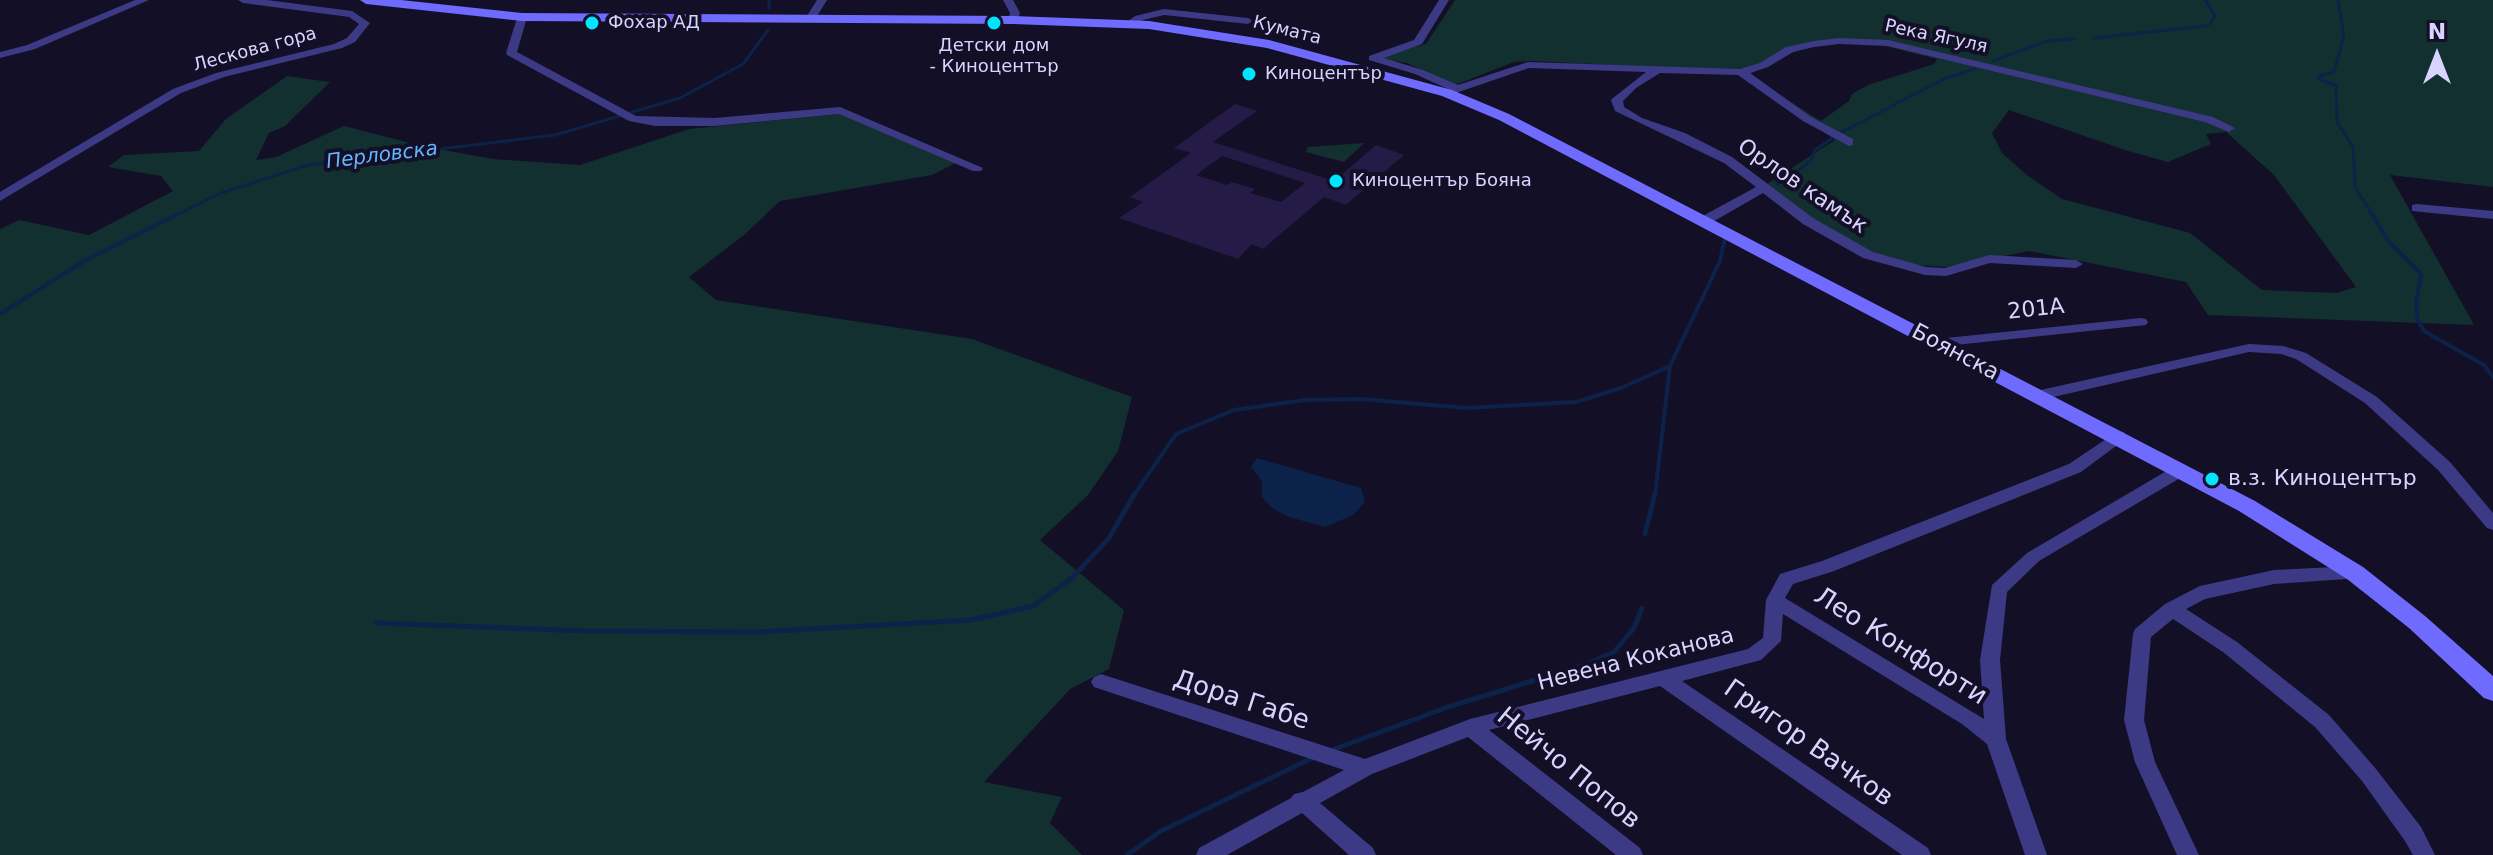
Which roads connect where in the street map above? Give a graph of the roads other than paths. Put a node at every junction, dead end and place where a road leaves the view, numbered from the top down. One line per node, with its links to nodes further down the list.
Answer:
1 (144, 0): 13 (street)
2 (243, 0): 7 (street, Лескова гора)
3 (366, 0): 8 (main road, Кумата)
4 (822, 0): 9 (street)
5 (1008, 0): 10 (street)
6 (1444, 0): 17 (street)
7 (281, 2): 22 (street, Лескова гора)
8 (522, 17): 9 (main road, Кумата); 20 (street)
9 (810, 19): 10 (main road, Кумата)
10 (1013, 20): 12 (main road, Кумата)
11 (1248, 21): 12 (street)
12 (1129, 24): 16 (main road, Кумата)
13 (3, 55)
14 (1658, 69): 15 (street, Река Ягуля); 17 (street, Река Ягуля); 21 (street, Орлов камък)
15 (1741, 72): 18 (street, Река Ягуля); 19 (street)
16 (1383, 76): 17 (main road, Боянска)
17 (1452, 91): 25 (main road, Боянска)
18 (2229, 128)
19 (1849, 142)
20 (977, 168)
21 (1765, 187): 25 (street); 26 (street, Орлов камък)
22 (0, 197)
23 (2417, 208): 24 (street)
24 (2493, 215)
25 (1704, 221): 28 (main road, Боянска)
26 (2076, 264)
27 (2141, 322): 28 (street, 201А)
28 (1936, 343): 29 (main road, Боянска)
29 (2036, 396): 30 (main road, Боянска); 32 (street)
30 (2118, 436): 31 (main road, Боянска); 34 (street)
31 (2181, 470): 33 (main road, Боянска); 40 (street)
32 (2493, 524)
33 (2355, 573): 35 (street); 38 (main road, Боянска)
34 (1775, 600): 36 (street, Невена Коканова); 40 (street, Лео Конфорти)
35 (2172, 609): 48 (street); 49 (street)
36 (1663, 678): 39 (street, Невена Коканова); 46 (street, Григор Вачков)
37 (1101, 682): 41 (street, Дора Габе)
38 (2493, 691)
39 (1470, 727): 41 (street, Невена Коканова); 45 (street, Нейчо Попов)
40 (1996, 739): 47 (street)
41 (1365, 768): 42 (street, Невена Коканова)
42 (1301, 800): 43 (street, Невена Коканова); 44 (street)
43 (1207, 855)
44 (1365, 855)
45 (1632, 855)
46 (1920, 855)
47 (2036, 855)
48 (2188, 855)
49 (2424, 855)

